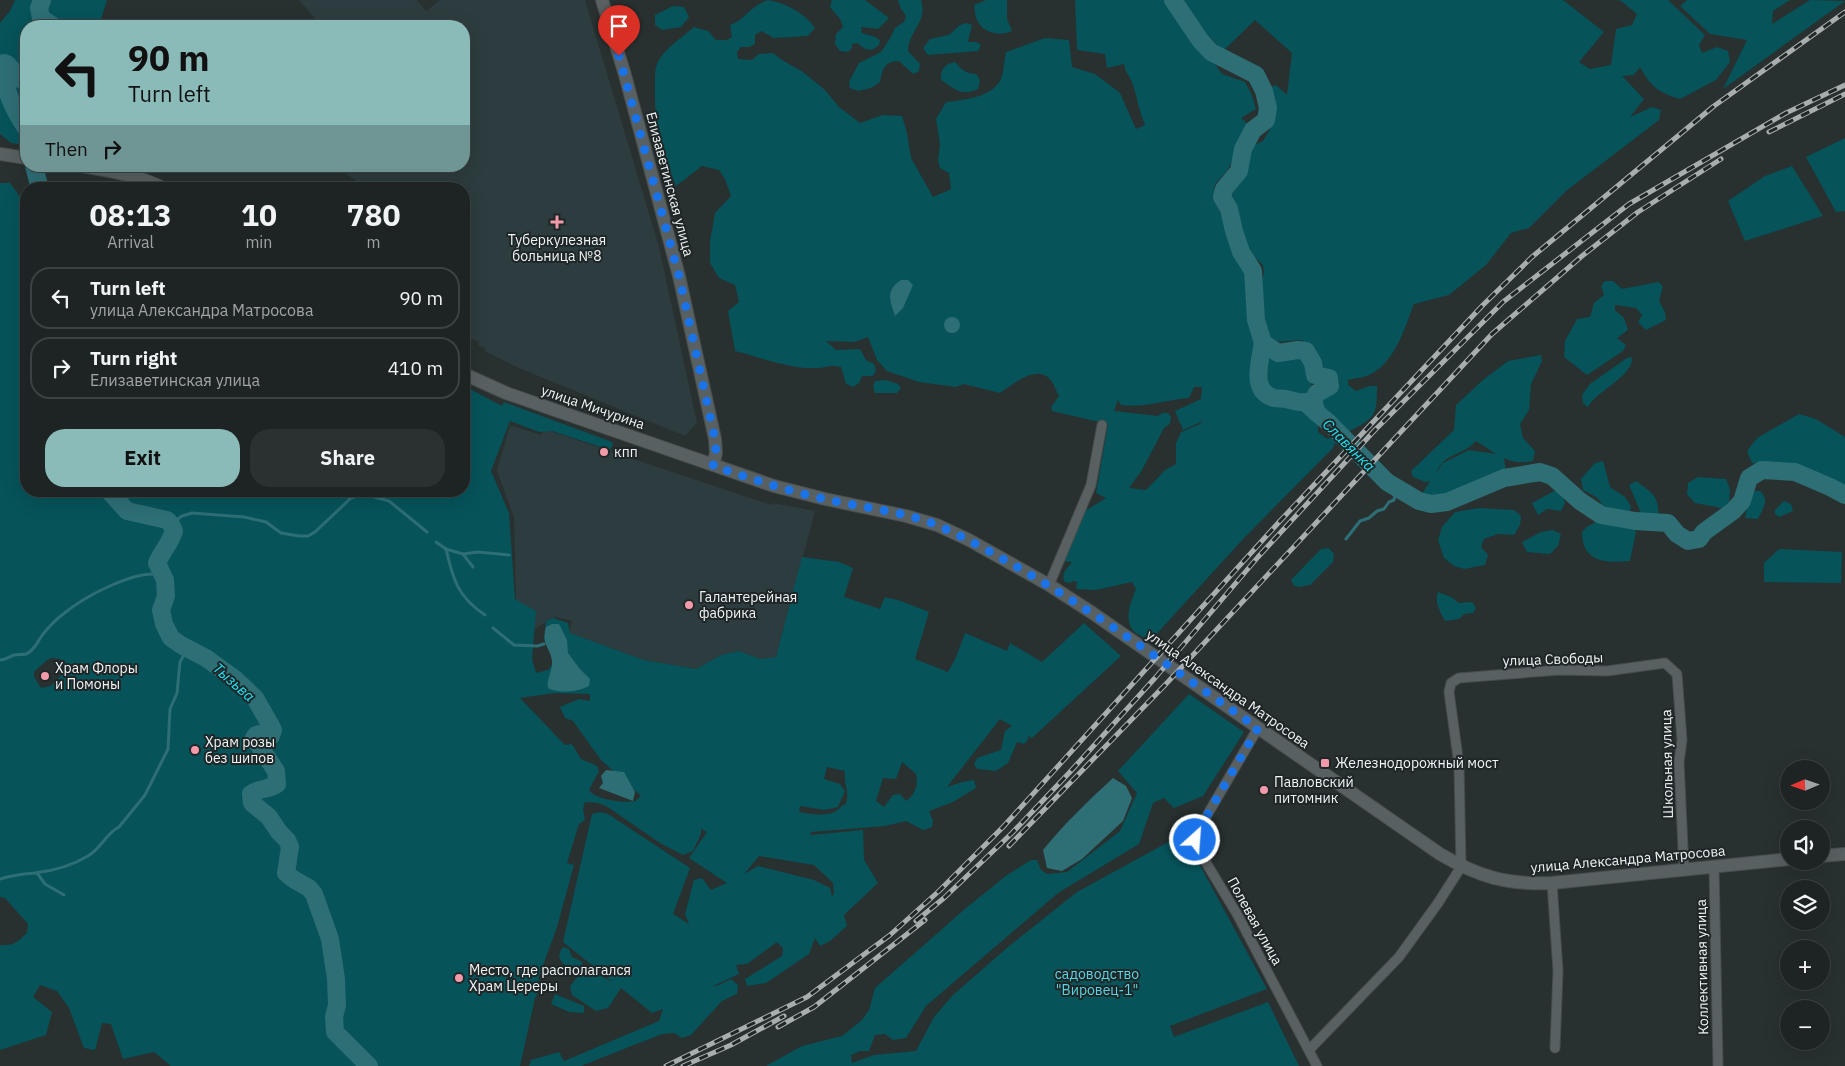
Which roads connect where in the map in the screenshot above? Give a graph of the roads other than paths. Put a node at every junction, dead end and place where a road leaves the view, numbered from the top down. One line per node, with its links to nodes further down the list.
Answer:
1 (602, 0): 8 (main road, Елизаветинская улица)
2 (0, 154): 3 (main road)
3 (20, 157)
4 (116, 172): 5 (main road)
5 (151, 182)
6 (470, 377): 8 (main road, улица Мичурина)
7 (1102, 424): 9 (street)
8 (713, 466): 9 (main road, улица Александра Матросова)
9 (1049, 585): 11 (main road, улица Александра Матросова)
10 (1665, 663): 15 (street, улица Свободы); 17 (street, Школьная улица)
11 (1258, 728): 15 (main road, улица Александра Матросова); 20 (street, Полевая улица)
12 (1845, 854): 13 (main road)
13 (1830, 855)
14 (1780, 860): 16 (main road, улица Александра Матросова)
15 (1461, 867): 18 (main road, улица Александра Матросова); 20 (street)
16 (1714, 867): 17 (main road, улица Александра Матросова); 22 (street, Коллективная улица)
17 (1684, 870): 18 (main road, улица Александра Матросова)
18 (1552, 884): 19 (street)
19 (1555, 1048)
20 (1309, 1050): 21 (street, Полевая улица)
21 (1317, 1066)
22 (1718, 1066)

